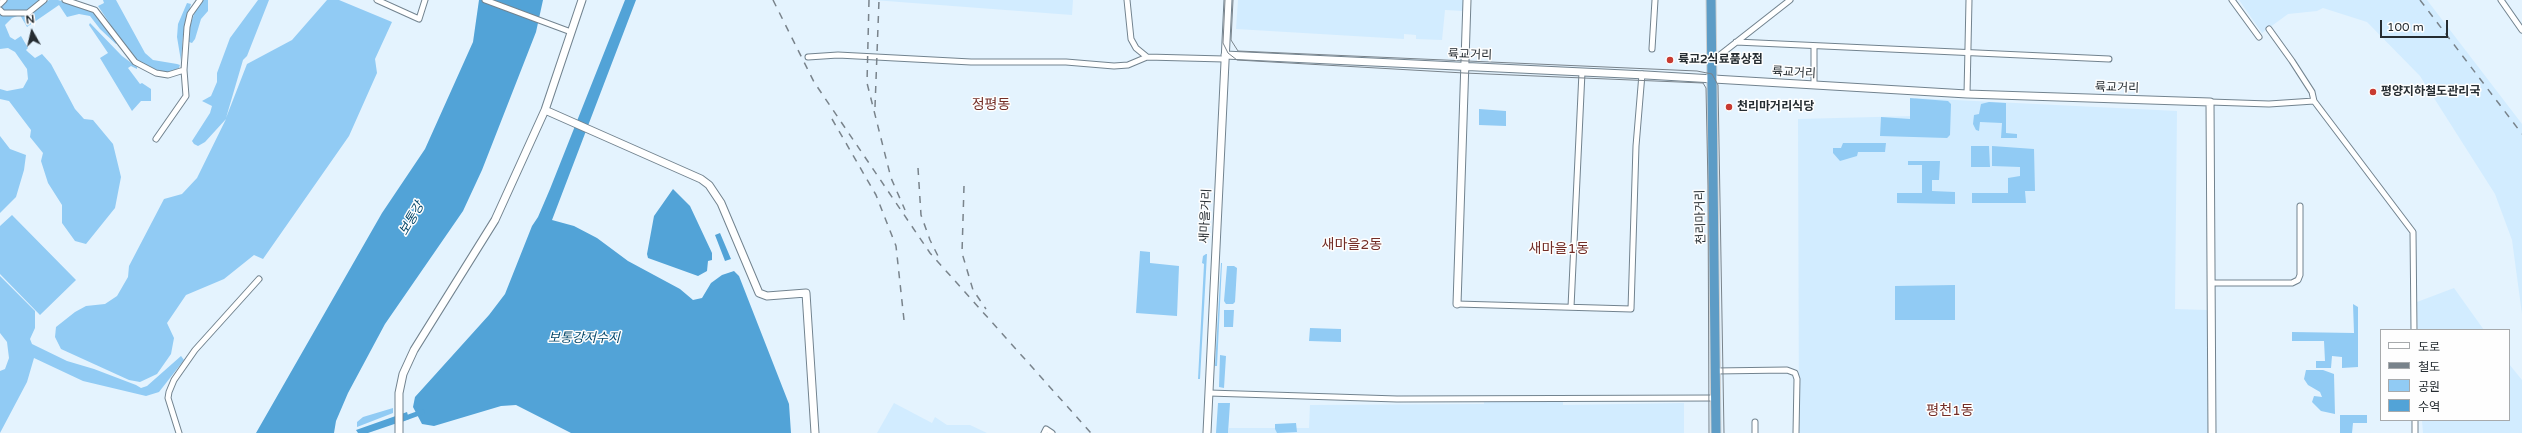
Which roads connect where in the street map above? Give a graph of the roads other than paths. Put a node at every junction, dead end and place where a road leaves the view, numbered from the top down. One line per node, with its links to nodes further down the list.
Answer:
1 (4, 0): 18 (street)
2 (44, 0): 19 (street)
3 (65, 0): 34 (street)
4 (200, 0): 34 (street)
5 (377, 0): 6 (street)
6 (425, 0)
7 (485, 0): 22 (street)
8 (582, 0): 22 (street)
9 (1126, 0): 29 (street)
10 (1228, 0): 30 (street, 새마을거리)
11 (1467, 0): 33 (street)
12 (1655, 0): 26 (street)
13 (1711, 0): 32 (highway, 천리마거리)
14 (1790, 0): 24 (street)
15 (1969, 0): 27 (street)
16 (2232, 0): 23 (street)
17 (2501, 0): 21 (street)
18 (0, 4)
19 (0, 10)
20 (2269, 29): 40 (street)
21 (2522, 30)
22 (571, 32): 42 (street)
23 (2259, 37)
24 (1736, 42): 25 (street); 32 (street)
25 (1814, 47): 27 (street); 38 (street)
26 (1652, 49)
27 (1968, 53): 31 (street); 39 (street)
28 (808, 57): 29 (street)
29 (1147, 57): 30 (street)
30 (1225, 57): 33 (street, 륙교거리); 51 (street, 새마을거리)
31 (2109, 59)
32 (1710, 62): 37 (highway, 천리마거리)
33 (1464, 66): 35 (street, 륙교거리); 47 (street)
34 (184, 70): 43 (street)
35 (1582, 72): 36 (street, 륙교거리); 48 (street)
36 (1642, 74): 37 (street, 륙교거리); 48 (street)
37 (1711, 78): 38 (street, 륙교거리); 50 (highway, 천리마거리)
38 (1814, 85): 39 (street, 륙교거리)
39 (1967, 94): 41 (street, 륙교거리)
40 (2314, 101): 41 (street, 륙교거리); 49 (street)
41 (2210, 102): 46 (street)
42 (545, 110): 55 (street); 57 (street)
43 (156, 139)
44 (2300, 206): 46 (street)
45 (259, 279): 56 (street)
46 (2211, 283): 64 (street)
47 (1457, 304): 48 (street)
48 (1571, 308)
49 (2414, 329)
50 (1715, 371): 52 (highway, 천리마거리); 63 (street)
51 (1209, 393): 52 (street); 60 (street, 새마을거리)
52 (1715, 398): 61 (highway, 천리마거리)
53 (2415, 421): 65 (street)
54 (1755, 422): 62 (street)
55 (399, 430)
56 (179, 433)
57 (815, 433)
58 (1044, 433): 59 (street)
59 (1052, 433)
60 (1207, 433)
61 (1716, 433)
62 (1755, 433)
63 (1796, 433)
64 (2212, 433)
65 (2415, 433)

